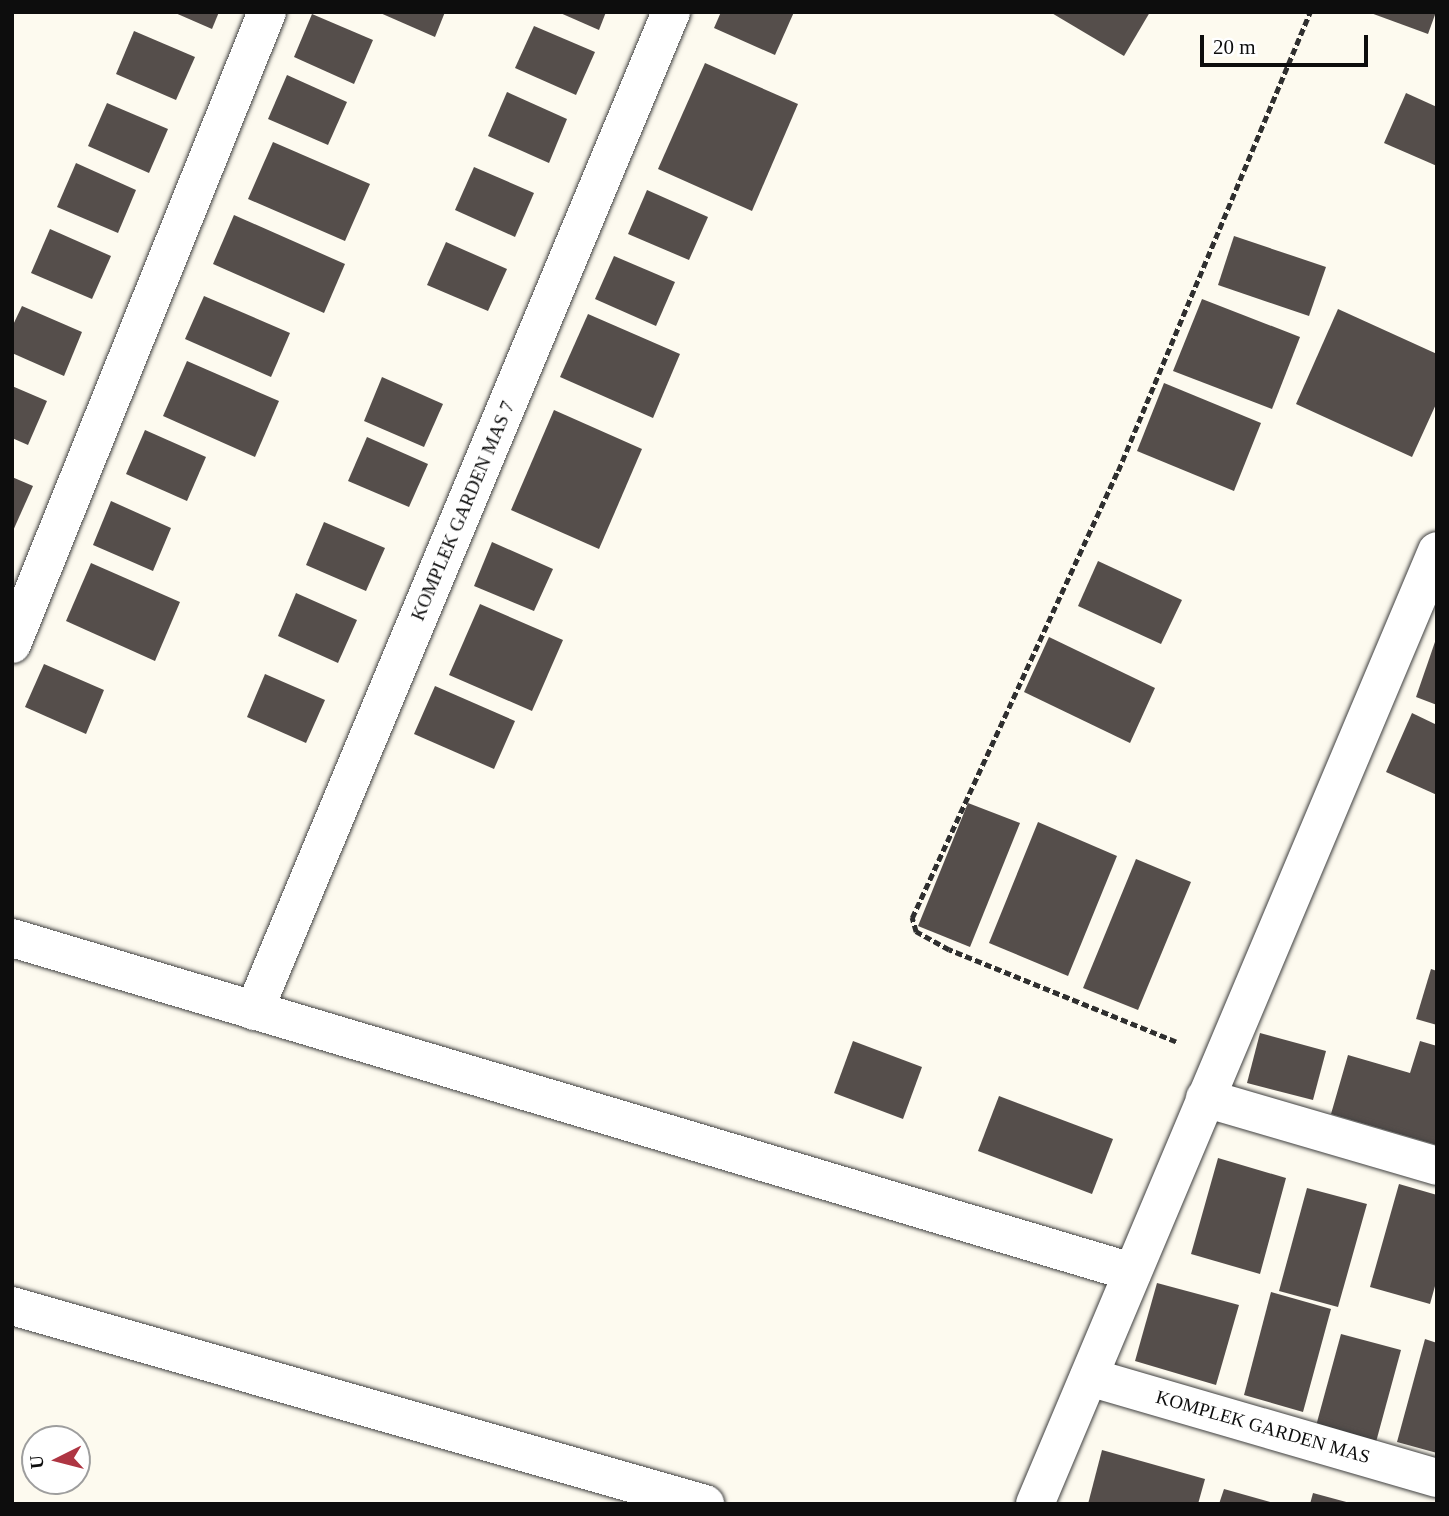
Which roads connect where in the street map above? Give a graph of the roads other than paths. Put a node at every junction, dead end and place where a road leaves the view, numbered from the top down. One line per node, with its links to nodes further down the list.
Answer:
1 (267, 12): 4 (street)
2 (671, 12): 6 (street, KOMPLEK GARDEN MAS 7)
3 (1437, 551): 7 (street)
4 (12, 645)
5 (12, 939): 6 (street)
6 (254, 1011): 9 (street)
7 (1205, 1098): 8 (street); 9 (street)
8 (1437, 1166)
9 (1132, 1272): 11 (street)
10 (12, 1306): 13 (street)
11 (1089, 1377): 12 (street, KOMPLEK GARDEN MAS); 14 (street)
12 (1437, 1478)
13 (705, 1504)
14 (1035, 1504)

